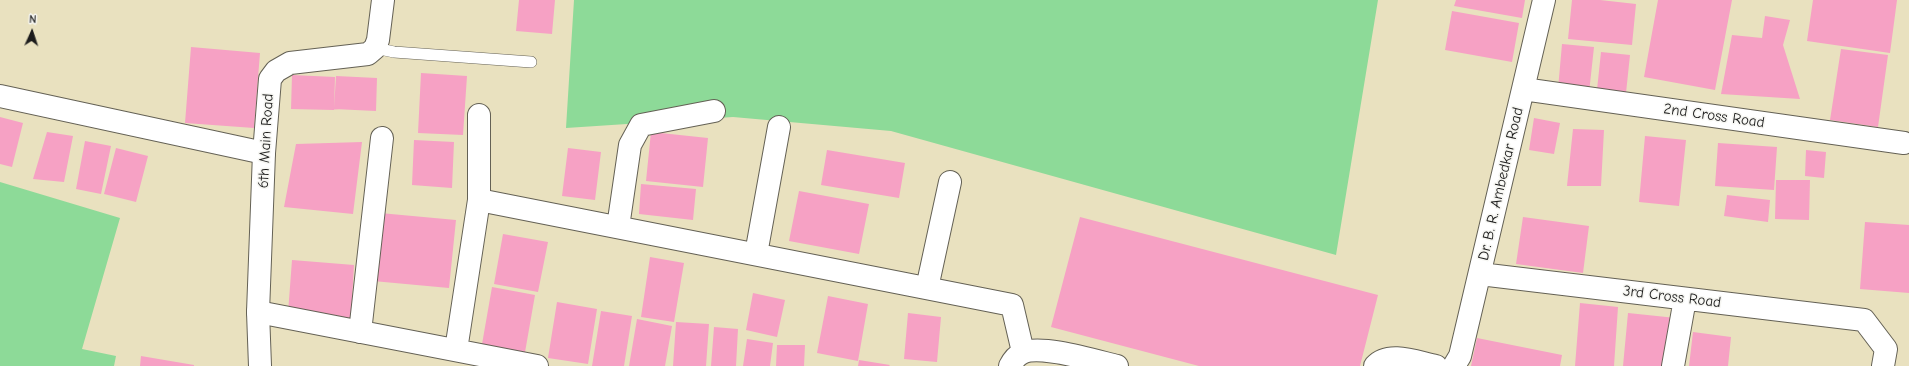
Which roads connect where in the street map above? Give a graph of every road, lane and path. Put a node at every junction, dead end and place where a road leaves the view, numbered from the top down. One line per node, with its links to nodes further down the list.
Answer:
1 (383, 0): 3 (street)
2 (1544, 0): 5 (street, Dr. B. R. Ambedkar Road)
3 (375, 48): 4 (lane); 12 (street, 6th Main Road)
4 (531, 62)
5 (1523, 89): 11 (street, 2nd Cross Road); 17 (street, Dr. B. R. Ambedkar Road)
6 (0, 96): 12 (street)
7 (714, 111): 15 (street)
8 (479, 115): 14 (street)
9 (779, 127): 16 (street)
10 (382, 138): 21 (street)
11 (1904, 143)
12 (264, 153): 20 (street, 6th Main Road)
13 (950, 182): 18 (street)
14 (479, 200): 15 (street); 22 (street)
15 (618, 227): 16 (street)
16 (756, 254): 18 (street)
17 (1480, 274): 19 (street, 3rd Cross Road); 29 (street, Dr. B. R. Ambedkar Road)
18 (928, 288): 23 (street)
19 (1685, 299): 30 (street); 31 (street, 3rd Cross Road)
20 (258, 312): 21 (street); 24 (street, 6th Main Road)
21 (360, 332): 22 (street)
22 (456, 350): 25 (street)
23 (1017, 359): 26 (street)
24 (260, 366)
25 (537, 366)
26 (1117, 366)
27 (1375, 366): 28 (street)
28 (1436, 366)
29 (1454, 366)
30 (1673, 366)
31 (1883, 366)

